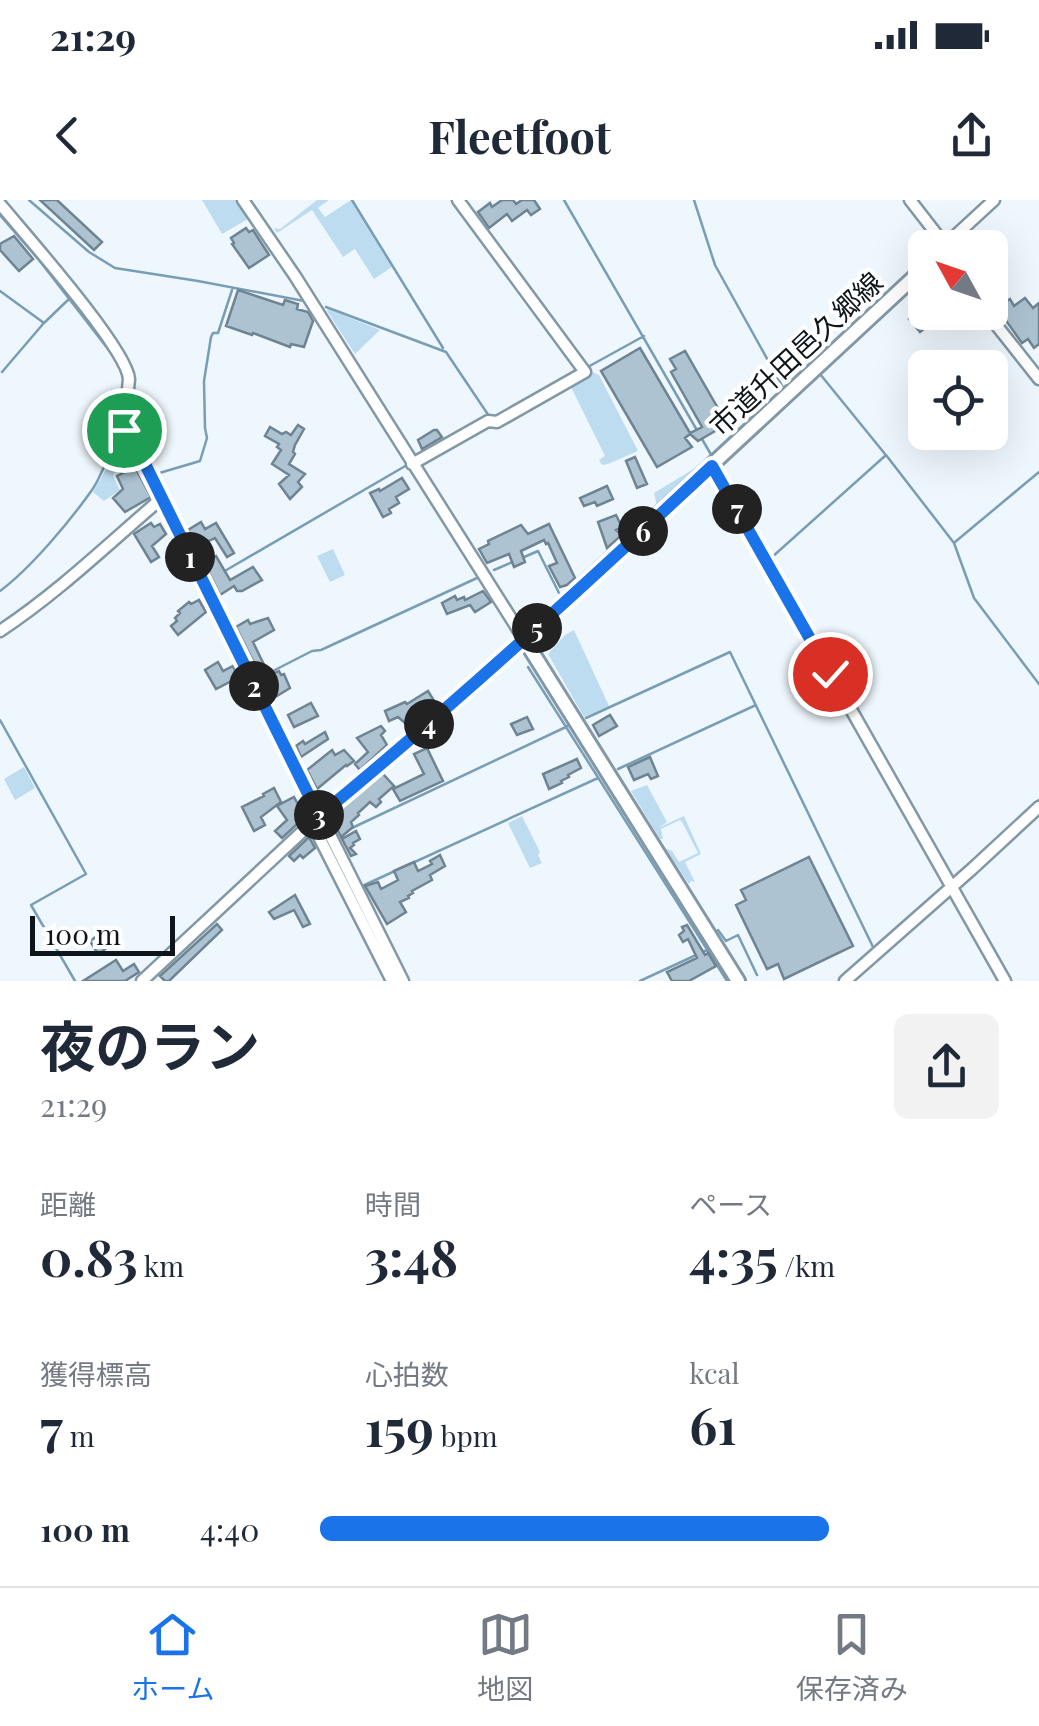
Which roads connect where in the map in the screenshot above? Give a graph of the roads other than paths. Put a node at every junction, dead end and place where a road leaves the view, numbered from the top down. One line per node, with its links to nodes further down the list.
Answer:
1 (244, 200): 11 (street)
2 (458, 200): 11 (street)
3 (910, 200): 6 (street)
4 (994, 200): 7 (street)
5 (4, 203): 13 (street)
6 (932, 230)
7 (961, 230)
8 (908, 284): 12 (street, 市道升田邑久郷線)
9 (1000, 330): 10 (street)
10 (1039, 379)
11 (412, 464): 15 (street)
12 (715, 464): 15 (street, 市道升田邑久郷線); 18 (street)
13 (159, 502): 14 (street); 17 (street)
14 (0, 631)
15 (524, 640): 17 (street); 22 (street)
16 (1039, 807): 18 (street)
17 (316, 820): 19 (street); 20 (street); 21 (street)
18 (952, 885): 23 (street); 24 (street)
19 (142, 981)
20 (392, 981)
21 (402, 981)
22 (738, 981)
23 (845, 981)
24 (1005, 981)

